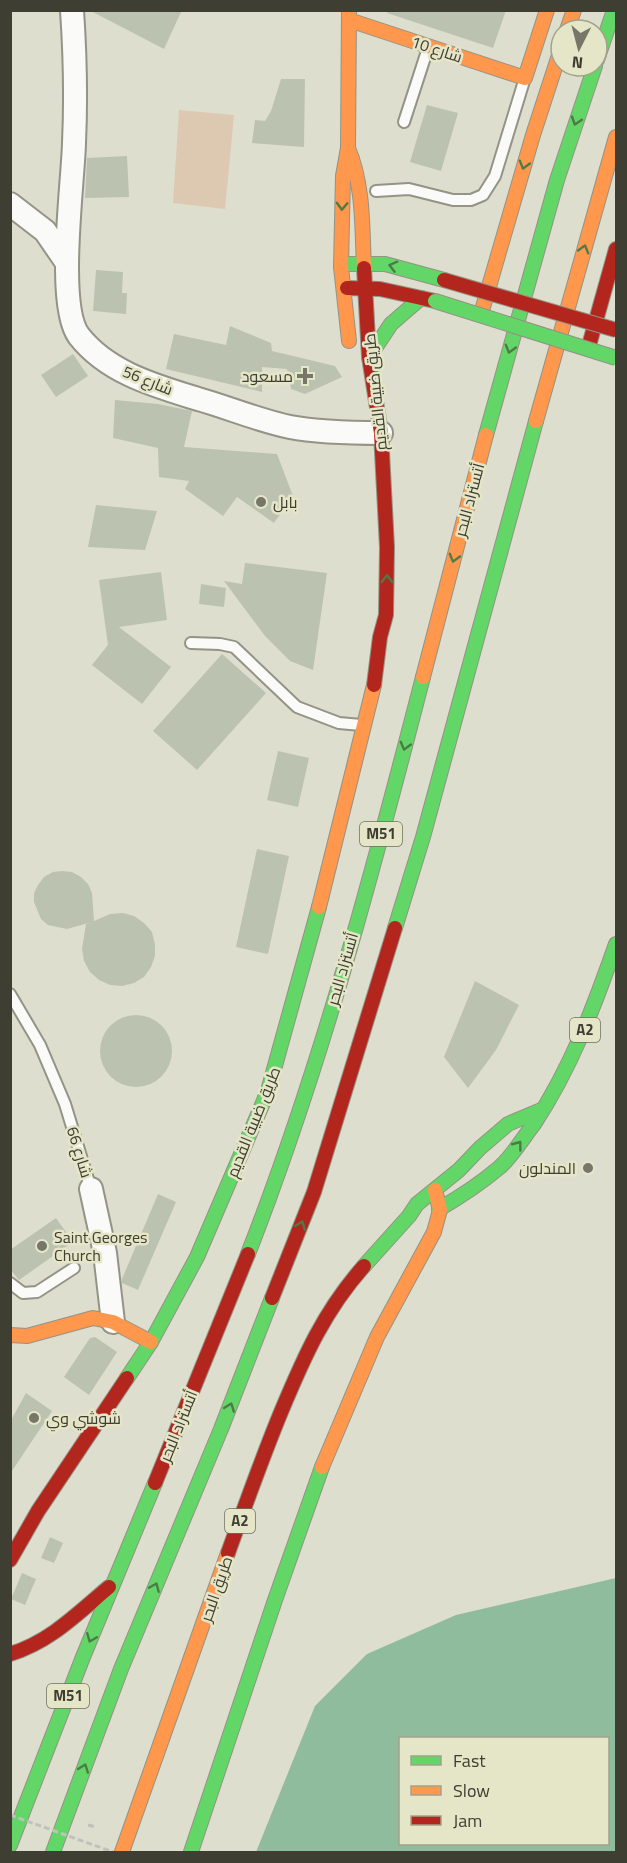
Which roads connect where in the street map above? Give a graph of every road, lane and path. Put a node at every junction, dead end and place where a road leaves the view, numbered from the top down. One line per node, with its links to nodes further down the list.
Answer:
1 (72, 10): 16 (street, شارع 56)
2 (548, 10): 7 (main road)
3 (614, 10): 5 (main road)
4 (349, 15): 6 (main road, شارع 10); 12 (main road, طريق ضبية القديم)
5 (609, 25)
6 (429, 46): 7 (main road, شارع 10); 10 (lane)
7 (525, 78): 13 (lane)
8 (552, 78): 21 (main road, one-way to 21)
9 (591, 78): 50 (main road, أتستراد البحر / M51, one-way to 50)
10 (404, 122)
11 (616, 137): 54 (main road, M51, one-way to 11)
12 (348, 148): 17 (main road, طريق ضبية القديم); 18 (main road, طريق ضبية القديم, one-way to 18)
13 (376, 191)
14 (10, 204): 16 (street)
15 (616, 249): 24 (main road)
16 (67, 263): 30 (street, شارع 56)
17 (364, 263): 18 (main road); 20 (main road, طريق ضبية القديم); 21 (main road, one-way to 17, bridge)
18 (341, 264): 19 (main road, طريق ضبية القديم)
19 (343, 288): 20 (main road); 27 (main road, طريق ضبية القديم)
20 (366, 289): 22 (main road); 28 (main road, طريق ضبية القديم)
21 (488, 293): 23 (main road); 24 (main road, bridge)
22 (428, 300): 23 (main road, bridge); 28 (main road)
23 (481, 314): 26 (main road, bridge)
24 (595, 323): 25 (main road, bridge); 26 (main road)
25 (616, 330)
26 (588, 349): 29 (main road, bridge)
27 (351, 355)
28 (369, 357): 30 (main road, طريق ضبية القديم)
29 (616, 358)
30 (365, 433): 32 (main road, طريق ضبية القديم, one-way to 30)
31 (372, 615): 32 (main road, طريق ضبية القديم)
32 (380, 636): 34 (main road, طريق ضبية القديم)
33 (191, 643): 34 (lane)
34 (364, 725): 48 (main road, طريق ضبية القديم)
35 (616, 944): 37 (main road, A2)
36 (10, 994): 40 (lane, شارع 66)
37 (541, 1110): 38 (main road, A2); 39 (main road, A2, one-way to 37)
38 (480, 1148): 39 (main road); 41 (main road, A2)
39 (501, 1166): 42 (main road, A2)
40 (91, 1189): 46 (street, شارع 66)
41 (435, 1190): 42 (main road); 43 (main road, طريق البحر / A2)
42 (442, 1208): 43 (main road, A2); 57 (main road)
43 (409, 1216): 56 (main road, طريق البحر / A2)
44 (74, 1268): 45 (lane)
45 (10, 1283)
46 (113, 1322): 47 (main road); 48 (main road)
47 (10, 1335)
48 (151, 1342): 49 (main road, طريق ضبية القديم)
49 (10, 1560)
50 (113, 1584): 51 (main road); 53 (main road, أتستراد البحر / M51, one-way to 53)
51 (10, 1654)
52 (10, 1815): 55 (path, bridge)
53 (10, 1845)
54 (53, 1852)
55 (113, 1852)
56 (122, 1852)
57 (191, 1852)

